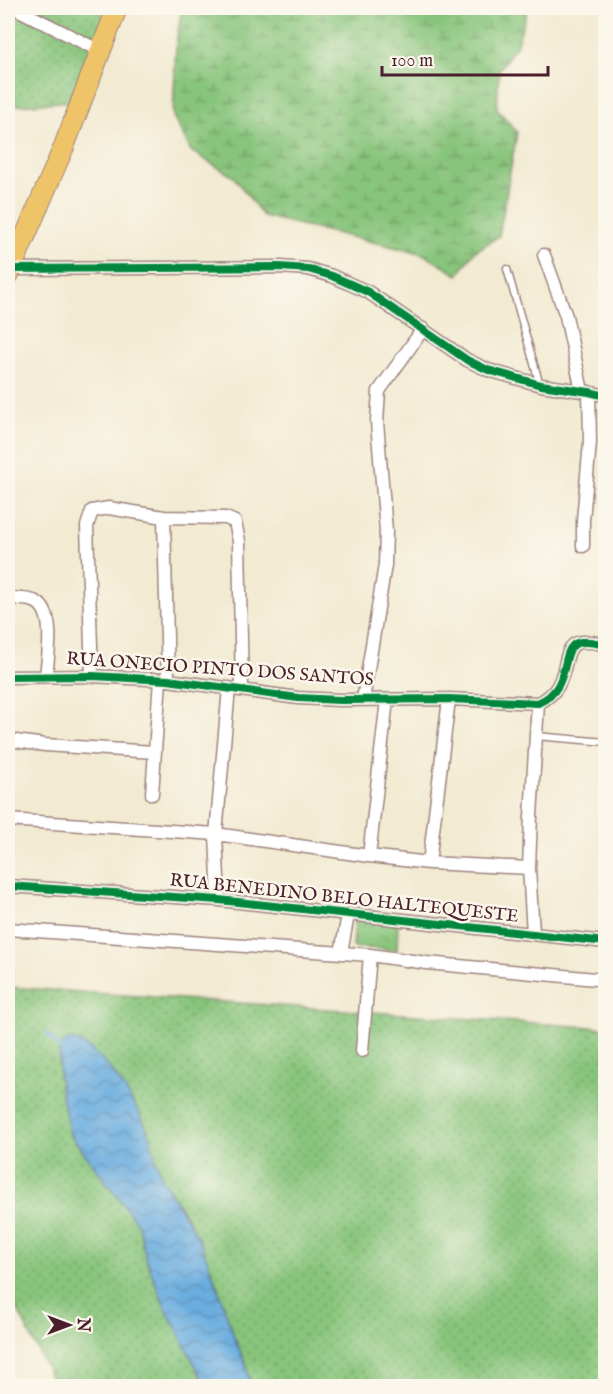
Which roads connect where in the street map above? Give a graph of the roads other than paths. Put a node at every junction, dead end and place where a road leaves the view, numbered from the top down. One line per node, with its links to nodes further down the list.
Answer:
1 (15, 8): 3 (street)
2 (117, 8): 3 (main road)
3 (100, 51): 6 (main road)
4 (544, 255): 9 (street)
5 (507, 269): 8 (lane)
6 (9, 273): 7 (street)
7 (423, 329): 8 (street); 22 (street)
8 (541, 386): 9 (street)
9 (585, 392): 10 (street); 12 (street)
10 (606, 396)
11 (164, 517): 16 (street); 18 (street); 20 (street)
12 (583, 546)
13 (8, 598): 15 (street)
14 (606, 645): 24 (street)
15 (45, 675): 16 (street, RUA ONECIO PINTO DOS SANTOS); 17 (street, RUA ONECIO PINTO DOS SANTOS)
16 (92, 676): 18 (street, RUA ONECIO PINTO DOS SANTOS)
17 (8, 677)
18 (164, 680): 19 (street, RUA ONECIO PINTO DOS SANTOS); 28 (street)
19 (229, 688): 20 (street, RUA ONECIO PINTO DOS SANTOS); 31 (street, RUA BENEDINO BELO HALTEQUESTE)
20 (242, 689): 22 (street, RUA ONECIO PINTO DOS SANTOS)
21 (449, 699): 23 (street, RUA ONECIO PINTO DOS SANTOS); 24 (street, RUA ONECIO PINTO DOS SANTOS); 33 (street)
22 (363, 700): 23 (street, RUA ONECIO PINTO DOS SANTOS)
23 (387, 700): 32 (street)
24 (538, 703): 25 (street)
25 (536, 736): 27 (lane); 34 (street)
26 (8, 740): 28 (street)
27 (606, 742)
28 (154, 752): 29 (street)
29 (152, 794)
30 (8, 820): 31 (street)
31 (216, 834): 32 (street); 36 (street, RUA BENEDINO BELO HALTEQUESTE)
32 (369, 856): 33 (street)
33 (429, 863): 34 (street)
34 (530, 868): 39 (street)
35 (8, 886): 36 (street, RUA BENEDINO BELO HALTEQUESTE)
36 (219, 900): 37 (street, RUA BENEDINO BELO HALTEQUESTE)
37 (348, 915): 39 (street, RUA BENEDINO BELO HALTEQUESTE); 41 (street)
38 (8, 929): 41 (street)
39 (533, 933): 40 (street, RUA BENEDINO BELO HALTEQUESTE)
40 (606, 942)
41 (341, 953): 42 (street)
42 (370, 955): 43 (street); 44 (street)
43 (606, 980)
44 (362, 1051)

